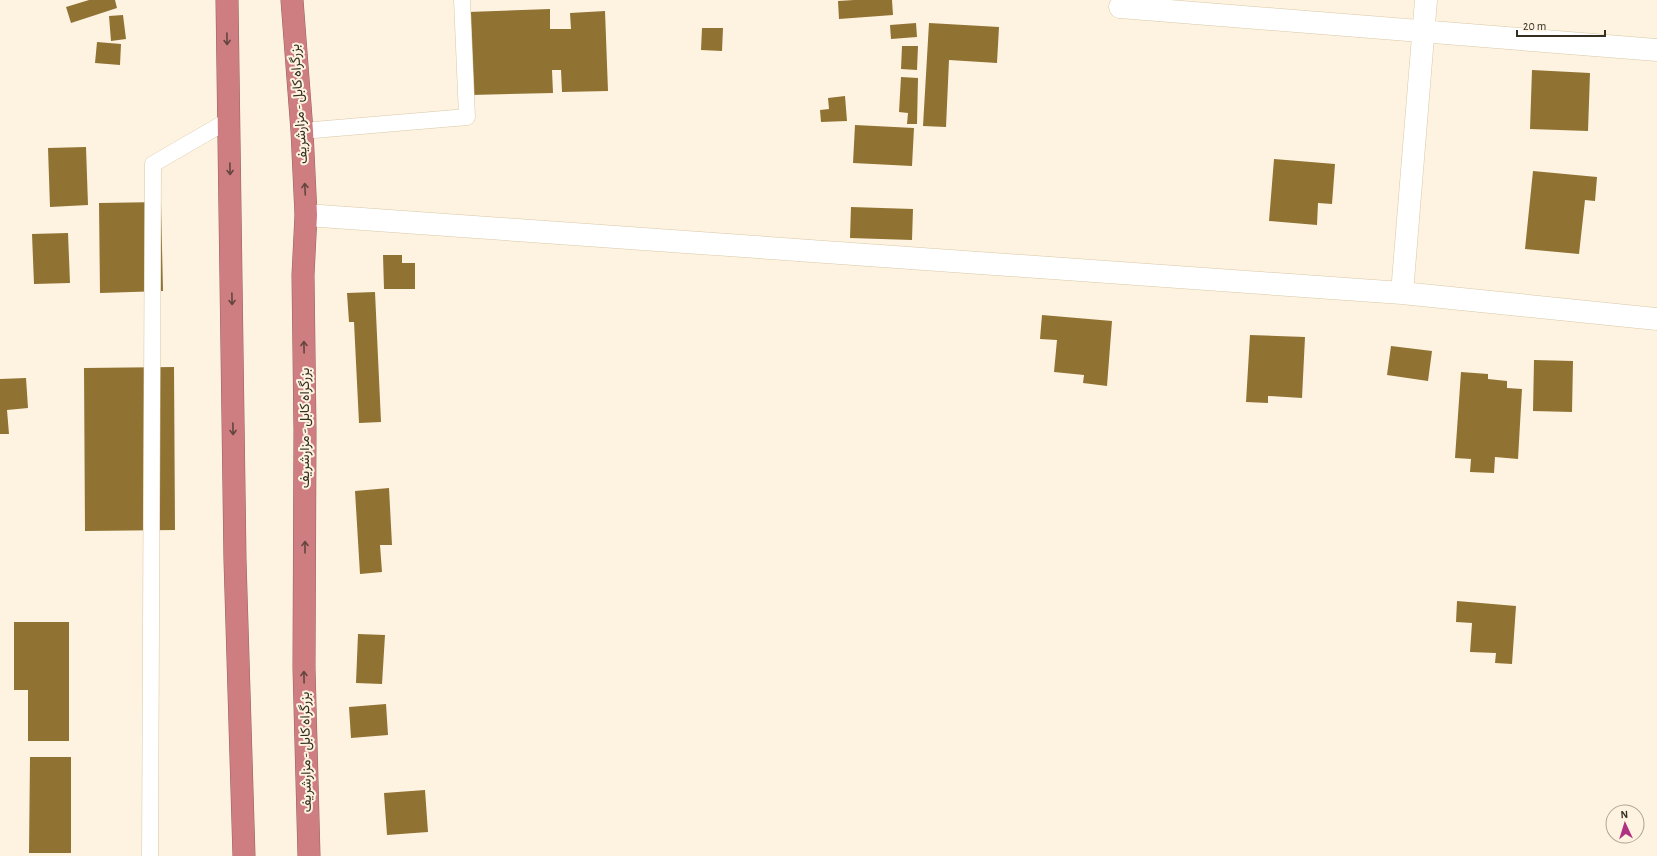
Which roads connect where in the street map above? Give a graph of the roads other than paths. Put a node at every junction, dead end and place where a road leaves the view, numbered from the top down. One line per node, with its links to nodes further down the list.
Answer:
1 (226, 0): 8 (highway, one-way to 8)
2 (292, 0): 9 (highway, بزرگراه کابل - مزارشریف)
3 (462, 0): 9 (lane)
4 (1426, 0): 6 (street)
5 (1120, 7): 6 (street)
6 (1424, 32): 7 (street); 11 (street)
7 (1657, 50)
8 (229, 120): 13 (lane); 14 (highway, one-way to 14)
9 (302, 131): 10 (highway, بزرگراه کابل - مزارشریف, one-way to 9)
10 (306, 215): 11 (street); 15 (highway, بزرگراه کابل - مزارشریف, one-way to 10)
11 (1402, 293): 12 (street)
12 (1657, 319)
13 (150, 856)
14 (244, 856)
15 (309, 856)

